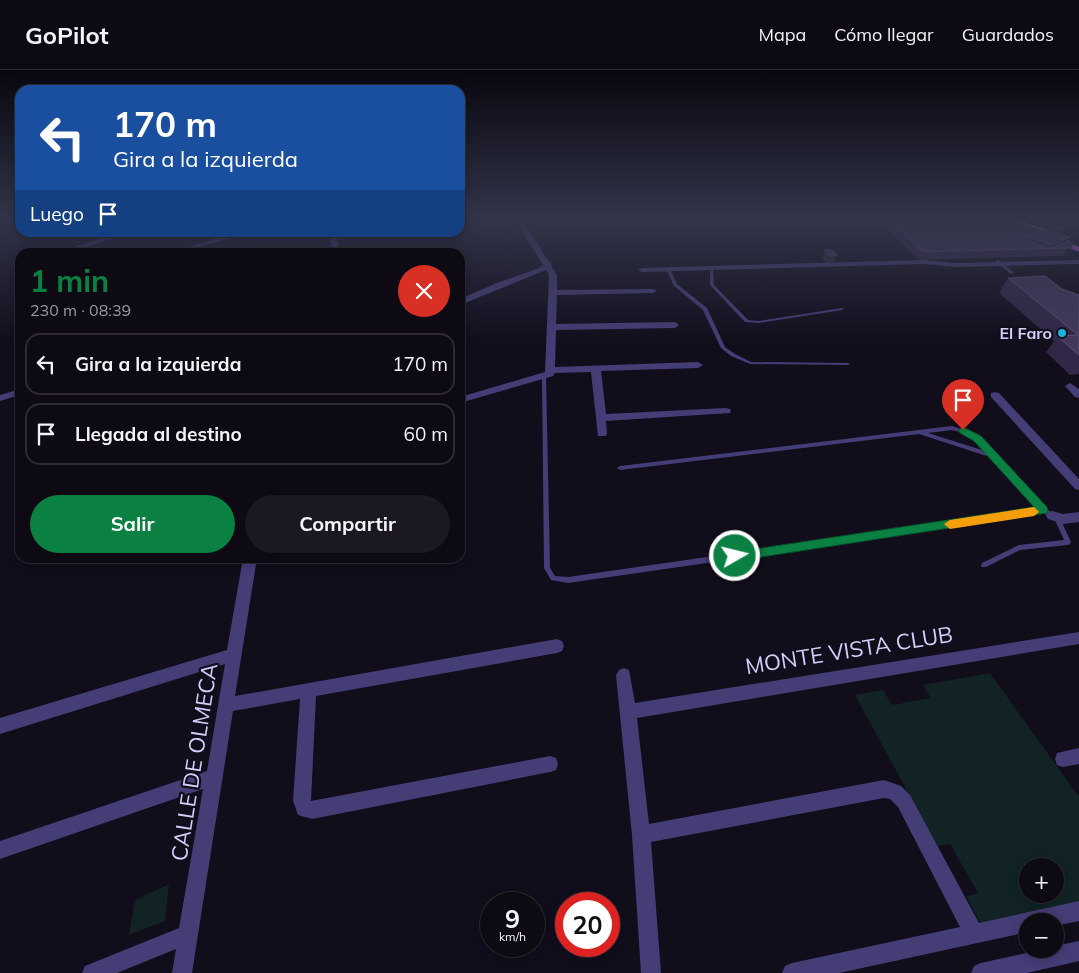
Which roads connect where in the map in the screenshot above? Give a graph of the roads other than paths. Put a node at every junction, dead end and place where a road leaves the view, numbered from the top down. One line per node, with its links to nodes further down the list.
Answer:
1 (545, 260): 4 (street)
2 (1073, 260): 3 (street)
3 (998, 262): 6 (street); 8 (lane)
4 (548, 264): 10 (street); 11 (street)
5 (668, 268): 6 (street); 7 (street); 15 (lane)
6 (711, 268): 12 (lane)
7 (642, 270)
8 (1012, 273)
9 (653, 291): 10 (street)
10 (552, 292): 14 (street)
11 (465, 300)
12 (842, 309)
13 (675, 325): 14 (street)
14 (551, 327): 18 (street)
15 (848, 364)
16 (698, 365): 17 (street)
17 (596, 368): 18 (street); 26 (street)
18 (547, 373): 24 (street); 32 (lane)
19 (1070, 386): 21 (street)
20 (15, 394): 23 (street)
21 (1079, 394)
22 (995, 395): 31 (street)
23 (0, 398)
24 (465, 398)
25 (726, 411): 26 (street)
26 (601, 418): 28 (street)
27 (918, 432): 29 (lane); 29 (lane); 30 (lane)
28 (602, 433)
29 (994, 456): 32 (lane)
30 (620, 468)
31 (1079, 486)
32 (1050, 515): 33 (street); 35 (lane)
33 (1079, 517)
34 (249, 563): 38 (street, CALLE DE OLMECA)
35 (984, 565)
36 (1079, 638): 42 (street, MONTE VISTA CLUB)
37 (557, 646): 40 (street)
38 (234, 655): 41 (street, CALLE DE OLMECA); 43 (street)
39 (624, 675): 42 (street)
40 (308, 690): 41 (street); 44 (street)
41 (226, 705): 45 (street, CALLE DE OLMECA)
42 (628, 712): 46 (street)
43 (0, 726)
44 (550, 764)
45 (214, 777): 47 (street); 52 (street, CALLE DE OLMECA)
46 (641, 835): 51 (street); 56 (street)
47 (0, 850)
48 (1079, 911): 49 (street)
49 (1064, 914)
50 (1019, 924): 51 (street)
51 (974, 932): 57 (street)
52 (189, 934): 54 (street); 55 (street, CALLE DE OLMECA)
53 (1079, 951): 58 (street)
54 (92, 973)
55 (182, 973)
56 (651, 973)
57 (792, 973)
58 (982, 973)

